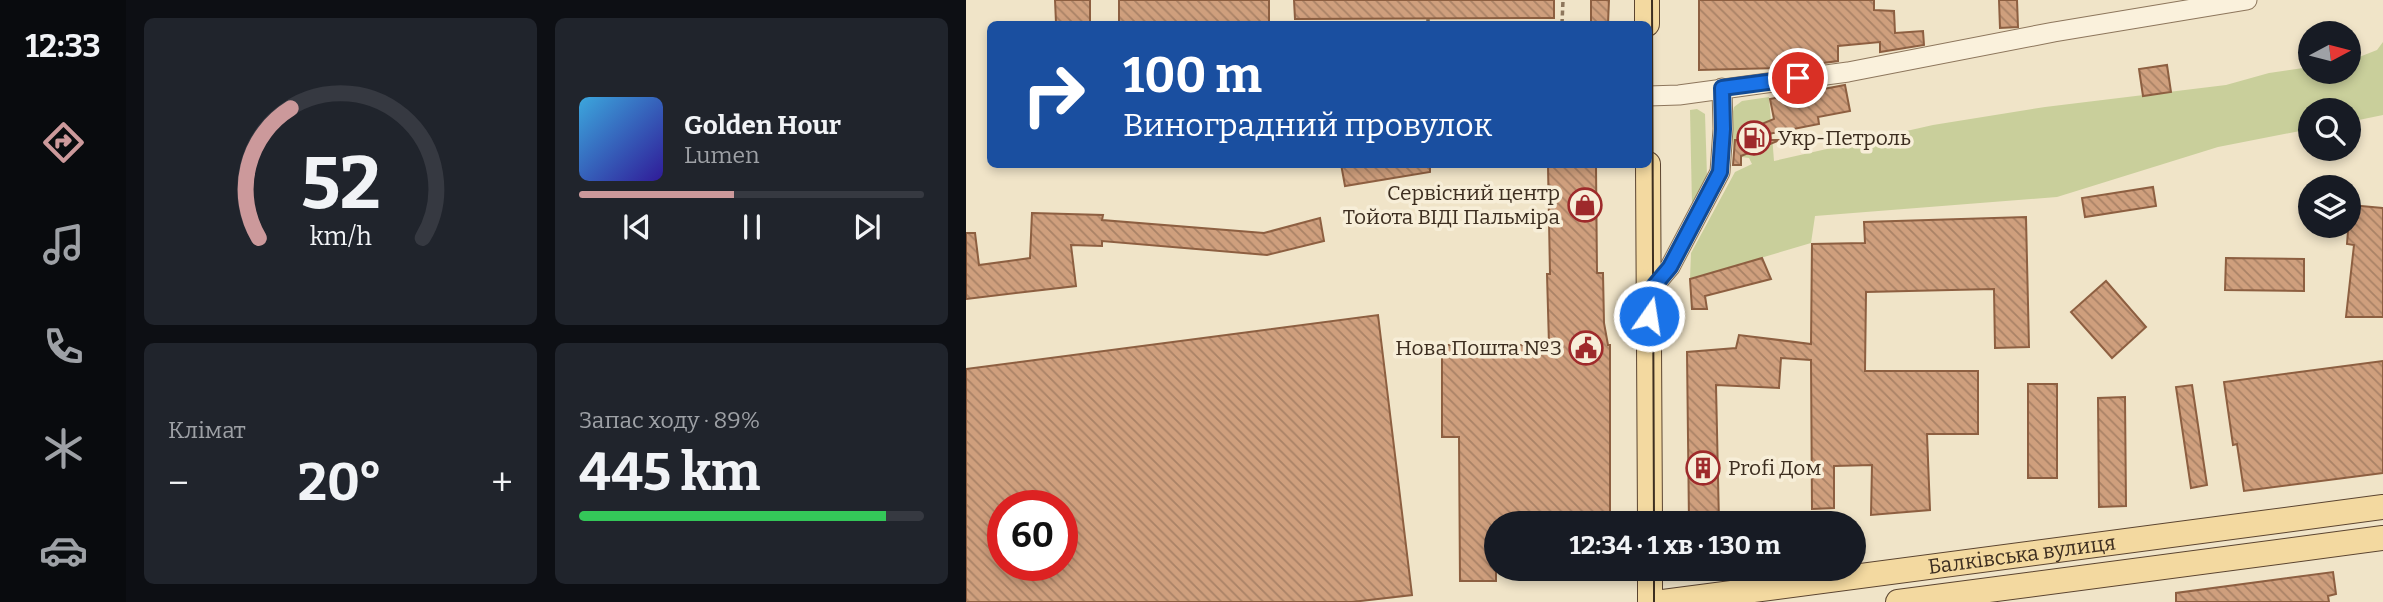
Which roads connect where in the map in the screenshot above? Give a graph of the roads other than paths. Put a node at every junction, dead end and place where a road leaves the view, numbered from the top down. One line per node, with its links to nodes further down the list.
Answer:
1 (1647, 0): 3 (main road)
2 (2247, 0): 4 (street)
3 (1647, 21)
4 (1722, 88): 5 (street); 7 (street)
5 (1652, 96)
6 (1648, 168): 7 (main road)
7 (1649, 292): 9 (main road)
8 (2383, 507): 13 (main road, Балківська вулиця)
9 (1650, 511)
10 (2383, 538): 14 (main road, Балківська вулиця)
11 (1650, 581): 12 (main road)
12 (1650, 602)
13 (1663, 602)
14 (1898, 602)

